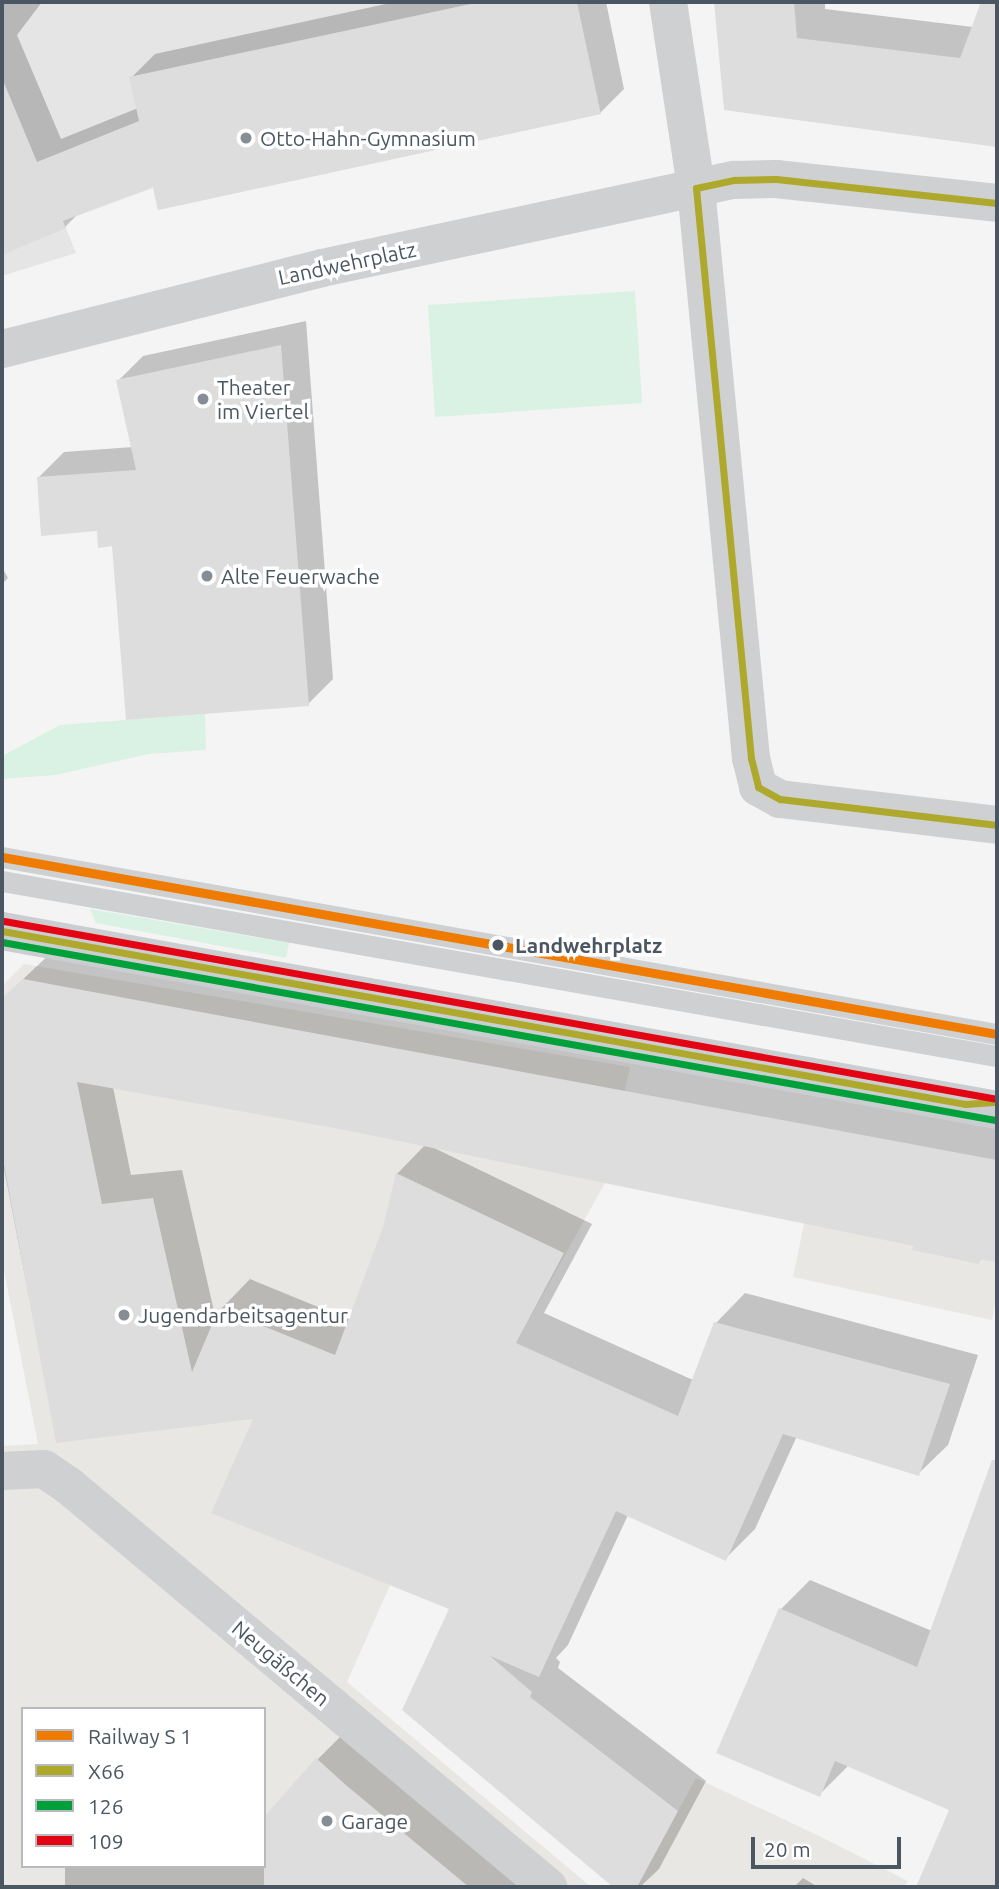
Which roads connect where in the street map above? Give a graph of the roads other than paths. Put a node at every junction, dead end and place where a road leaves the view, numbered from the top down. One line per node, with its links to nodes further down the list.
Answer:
1 (668, 2): 2 (street)
2 (695, 188): 3 (street, Landwehrplatz); 4 (street, Landwehrplatz); 5 (street)
3 (997, 203)
4 (2, 349)
5 (997, 825)
6 (2, 857): 9 (lane)
7 (2, 881): 10 (lane)
8 (2, 930): 11 (main road)
9 (997, 1034)
10 (997, 1056)
11 (987, 1105)
12 (2, 1471): 13 (street, Neugäßchen)
13 (548, 1887)

